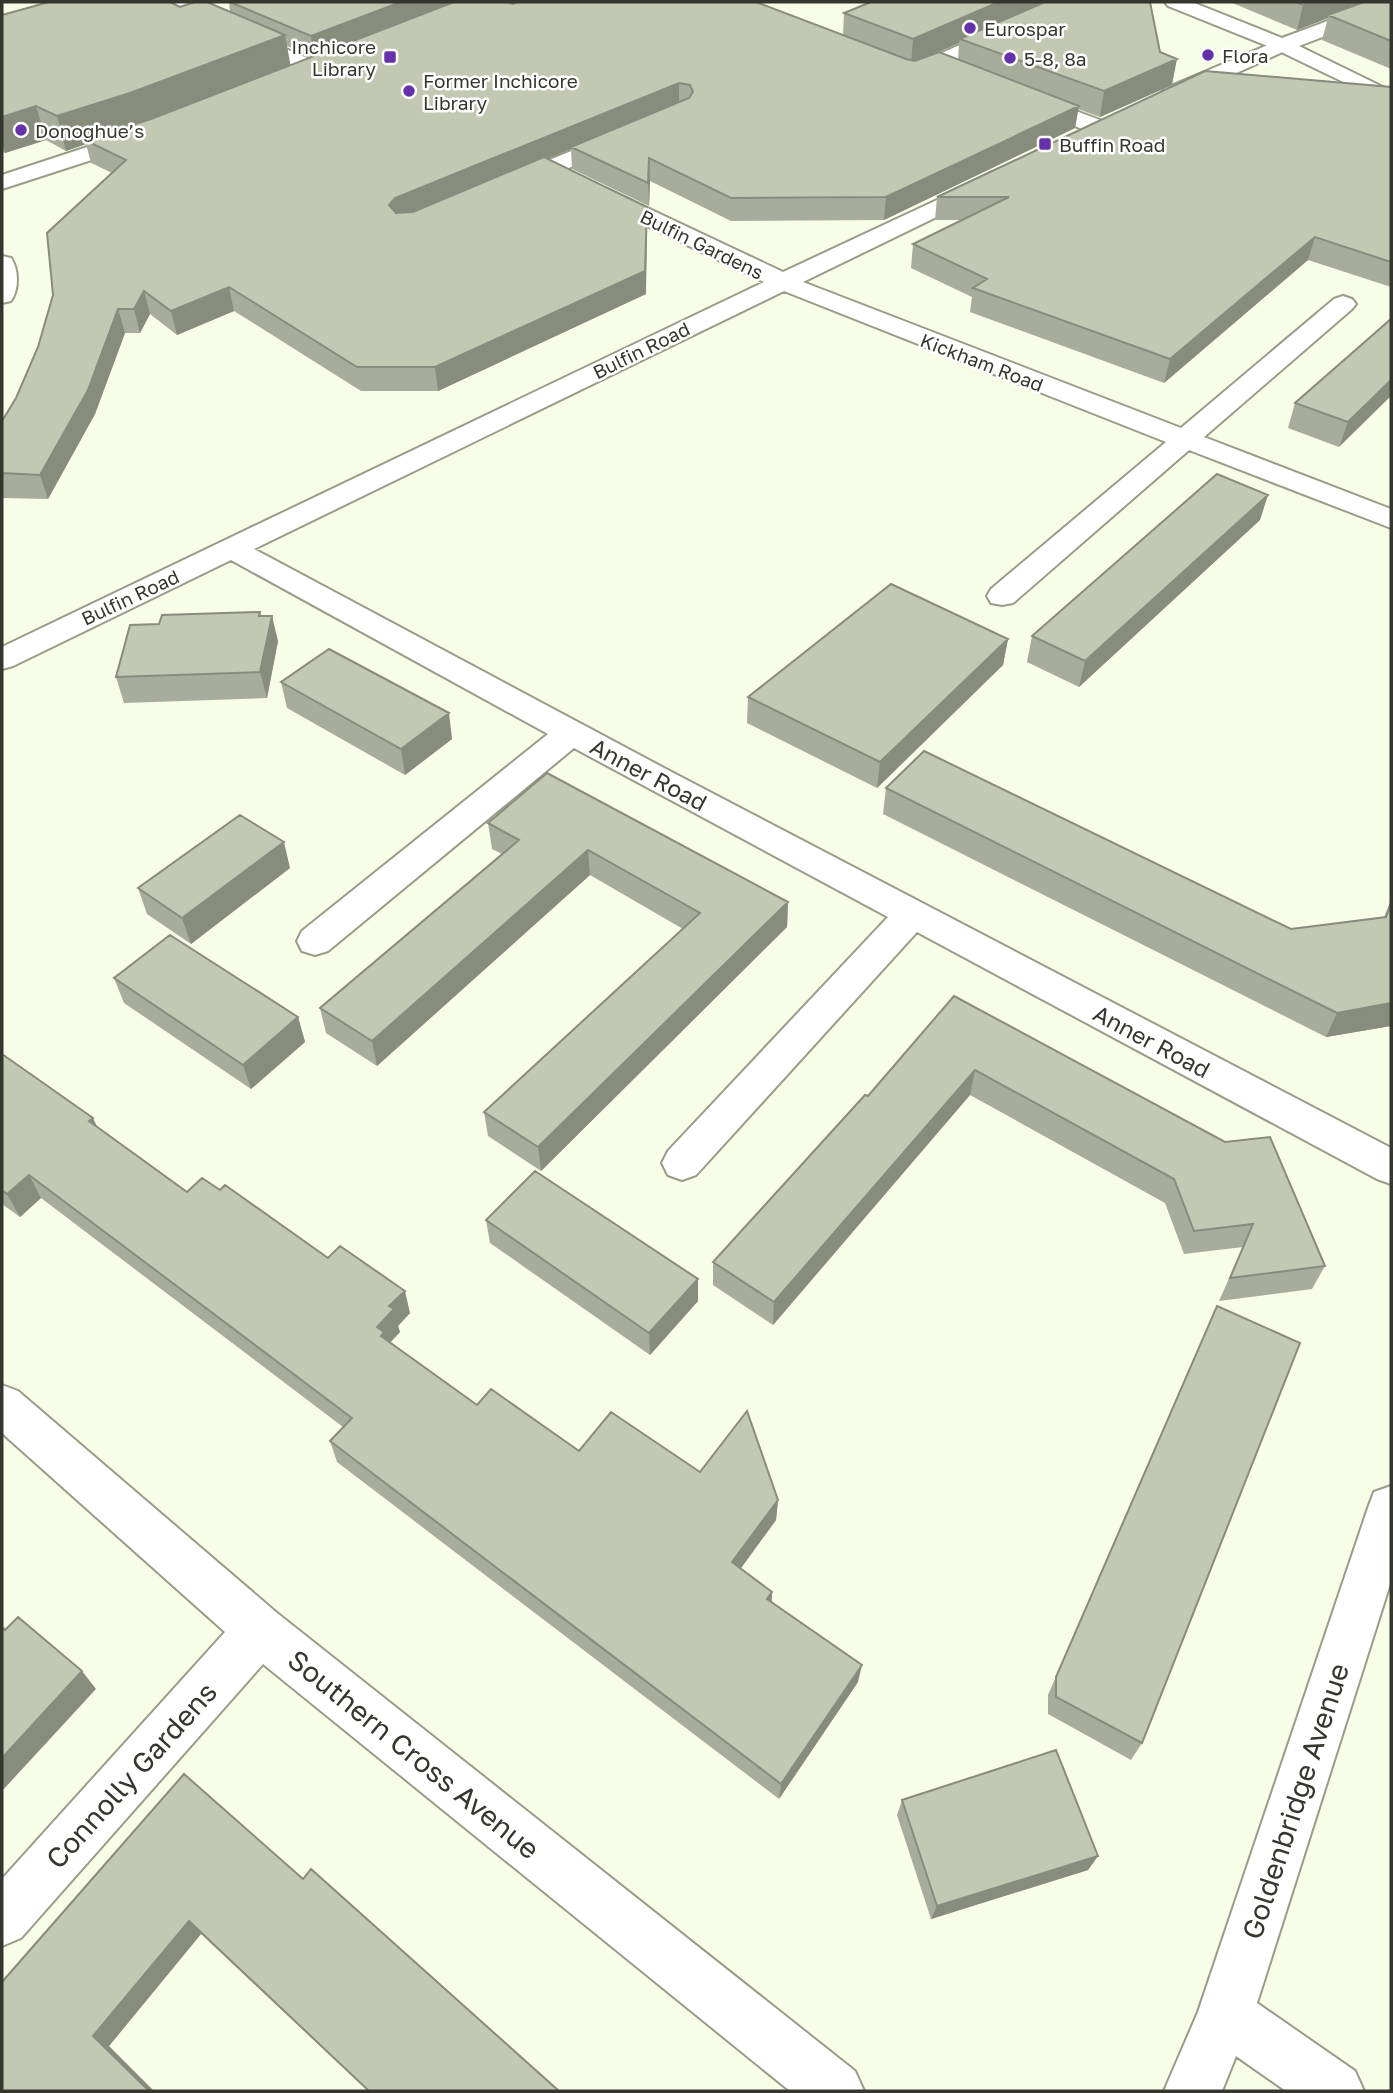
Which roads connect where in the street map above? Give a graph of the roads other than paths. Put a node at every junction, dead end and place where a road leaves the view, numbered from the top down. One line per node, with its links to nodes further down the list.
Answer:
1 (170, 2): 8 (street)
2 (1074, 2): 7 (street)
3 (1175, 2): 5 (street)
4 (1391, 5): 5 (street)
5 (1282, 45): 11 (street); 12 (street)
6 (341, 60): 8 (street)
7 (889, 65)
8 (317, 69): 9 (street)
9 (293, 78)
10 (1013, 93): 15 (street)
11 (1391, 99)
12 (1149, 105)
13 (1124, 116): 15 (street)
14 (644, 128): 18 (street)
15 (1100, 128): 17 (street)
16 (159, 130): 20 (street)
17 (1076, 139)
18 (547, 169): 21 (street); 23 (street, Bulfin Gardens)
19 (1006, 174): 23 (street, Bulfin Road)
20 (2, 182)
21 (496, 190)
22 (2, 263): 24 (street)
23 (781, 282): 26 (street, Kickham Road); 28 (street, Bulfin Road)
24 (2, 296)
25 (1343, 304): 26 (street)
26 (1184, 440): 27 (street, Kickham Road); 29 (street)
27 (1391, 519)
28 (232, 549): 30 (street, Bulfin Road); 31 (street, Anner Road)
29 (1002, 596)
30 (2, 659)
31 (572, 732): 32 (street, Anner Road); 33 (street, Anner Road)
32 (912, 914): 34 (street); 35 (street, Anner Road)
33 (315, 941)
34 (682, 1164)
35 (1391, 1167)
36 (2, 1405): 38 (street, Southern Cross Avenue)
37 (1391, 1508): 40 (street, Goldenbridge Avenue)
38 (260, 1630): 39 (street, Connolly Gardens); 41 (street, Southern Cross Avenue)
39 (2, 1919)
40 (1225, 2015): 42 (street, Goldenbridge Avenue); 43 (street)
41 (835, 2091)
42 (1193, 2091)
43 (1335, 2091)

